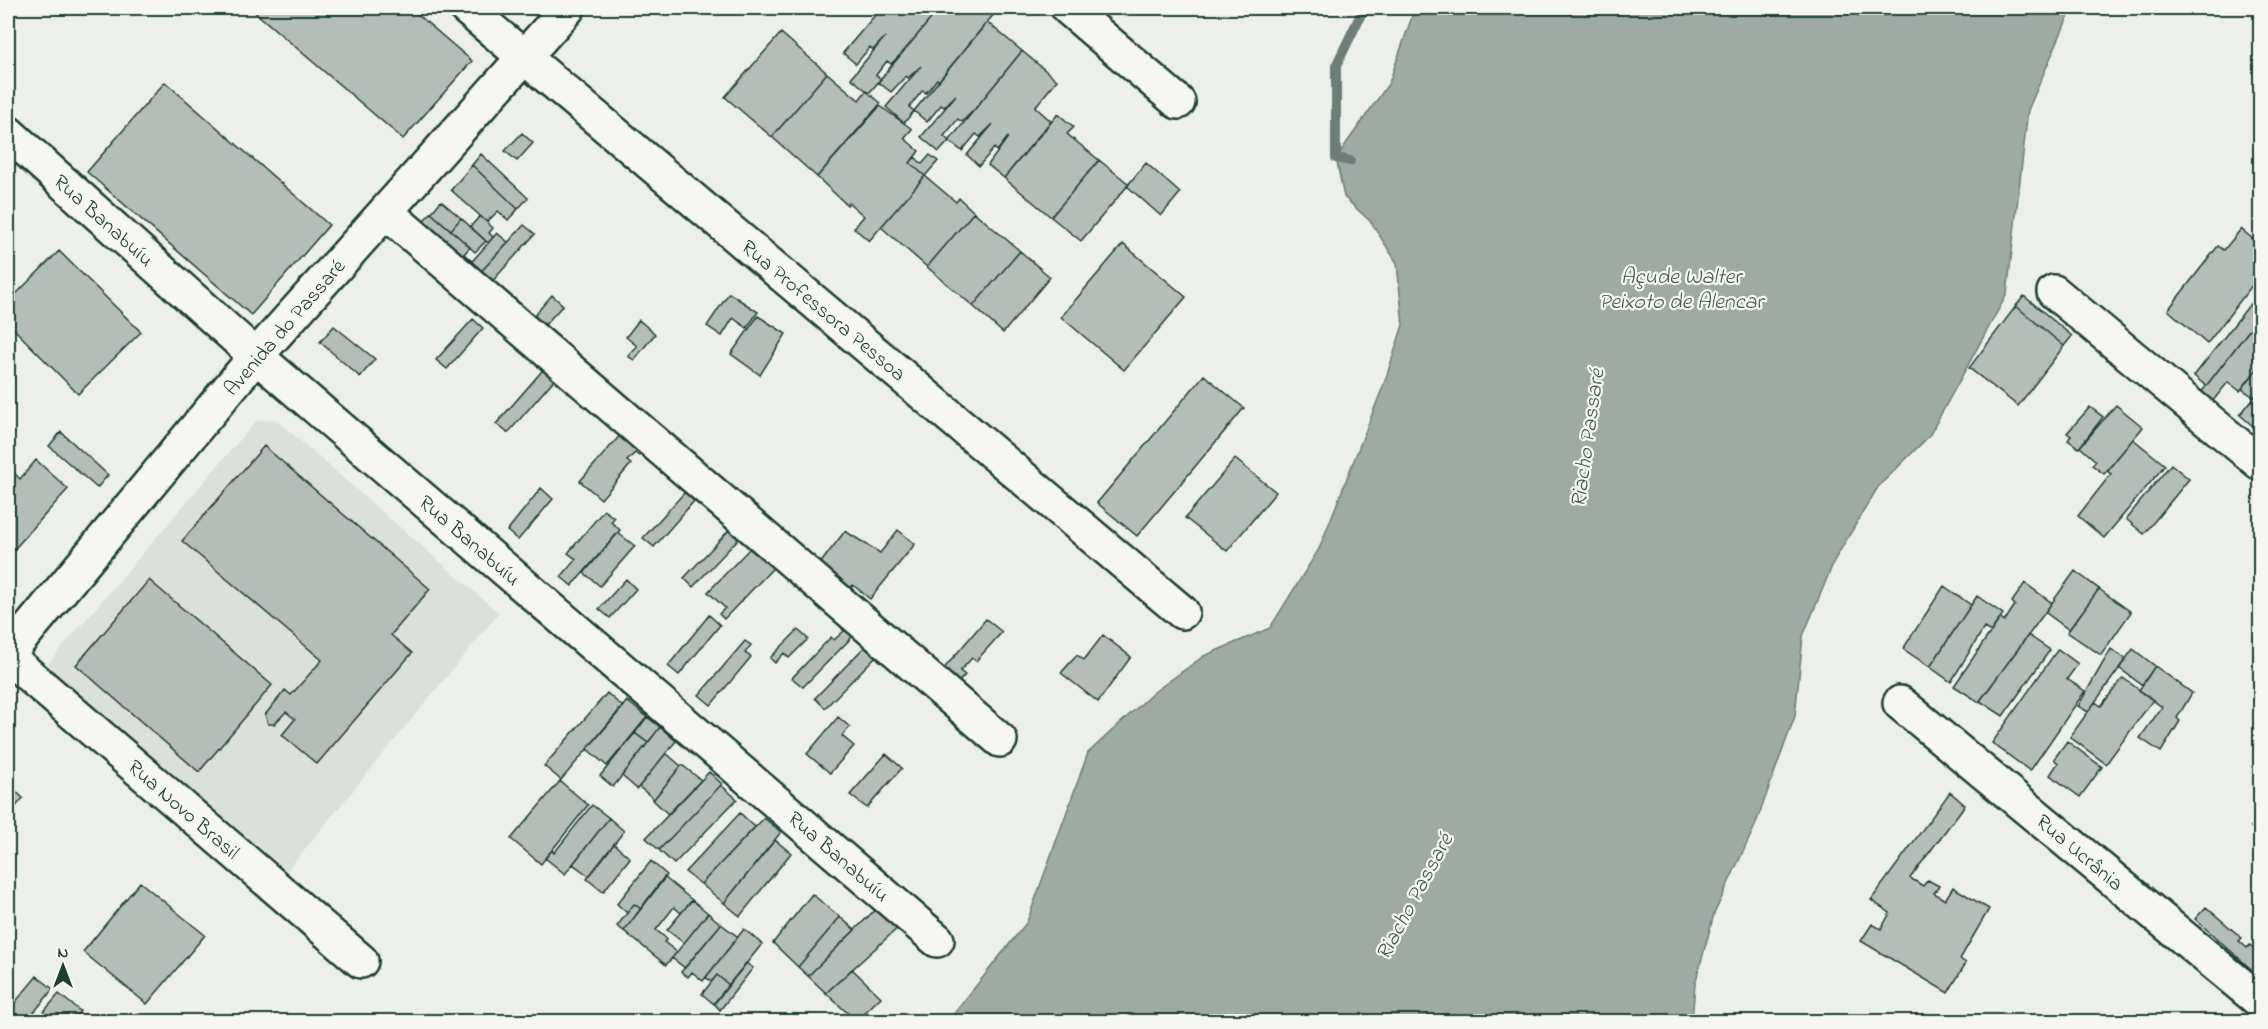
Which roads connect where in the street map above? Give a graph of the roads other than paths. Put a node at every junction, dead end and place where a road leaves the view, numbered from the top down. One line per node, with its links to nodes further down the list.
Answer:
1 (466, 8): 4 (street, Rua Professora Pessoa)
2 (568, 8): 4 (street, Avenida do Passaré)
3 (1068, 8): 5 (street)
4 (526, 57): 7 (street, Avenida do Passaré); 11 (street, Rua Professora Pessoa)
5 (1178, 102)
6 (8, 133): 9 (street, Rua Banabuíu)
7 (386, 212): 9 (street, Avenida do Passaré); 14 (street)
8 (2054, 292): 10 (street)
9 (256, 356): 12 (street, Avenida do Passaré); 15 (street, Rua Banabuíu)
10 (2260, 463)
11 (1182, 612)
12 (8, 655): 16 (street, Rua Novo Brasil)
13 (1900, 703): 17 (street, Rua Ucrânia)
14 (1000, 740)
15 (937, 940)
16 (361, 961)
17 (2260, 1001)

